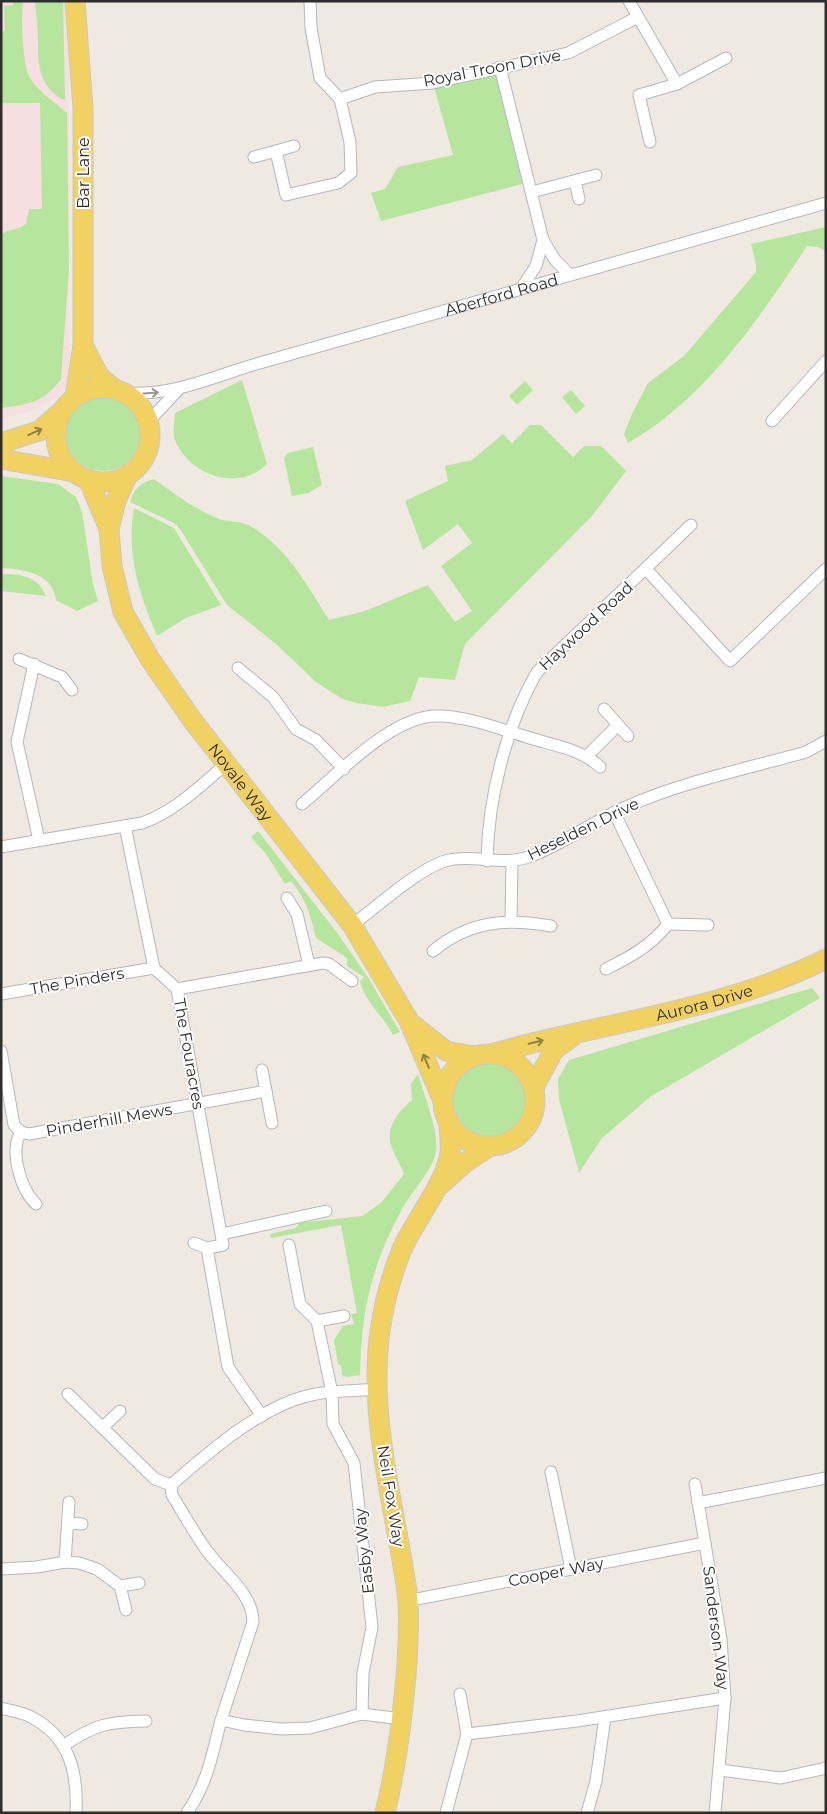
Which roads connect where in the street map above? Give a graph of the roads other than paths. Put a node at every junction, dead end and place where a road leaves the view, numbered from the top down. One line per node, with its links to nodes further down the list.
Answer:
1 (75, 1): 21 (main road, Bar Lane)
2 (310, 1): 8 (street)
3 (629, 1): 4 (street)
4 (638, 17): 6 (street, Royal Troon Drive); 7 (street)
5 (726, 58): 7 (street)
6 (500, 67): 8 (street, Royal Troon Drive); 15 (street)
7 (677, 84): 9 (street)
8 (340, 98): 11 (street)
9 (650, 142)
10 (294, 146): 11 (street)
11 (276, 151): 12 (street)
12 (254, 157)
13 (596, 174): 14 (street)
14 (575, 180): 15 (street); 16 (street)
15 (532, 192): 18 (street)
16 (579, 198)
17 (826, 203): 19 (street, Aberford Road)
18 (543, 240): 19 (street); 20 (street)
19 (569, 274): 20 (street, Aberford Road)
20 (522, 287): 23 (street, Aberford Road)
21 (83, 345): 24 (main road, Bar Lane); 25 (main road, Bar Lane)
22 (824, 368): 27 (street)
23 (178, 390): 24 (street, Aberford Road, one-way to 23); 28 (street, Aberford Road)
24 (119, 391): 25 (main road); 28 (main road)
25 (75, 397): 26 (main road)
26 (62, 411): 29 (main road, one-way to 26); 32 (main road)
27 (772, 421)
28 (148, 422): 31 (main road)
29 (1, 443)
30 (1, 459): 32 (main road)
31 (128, 474): 32 (main road); 34 (main road, Novale Way)
32 (81, 476): 34 (main road, Novale Way)
33 (691, 525): 35 (street, Haywood Road)
34 (109, 529): 47 (main road, Novale Way)
35 (646, 569): 36 (street); 43 (street, Haywood Road)
36 (826, 569)
37 (19, 658): 38 (street)
38 (34, 664): 40 (street); 53 (street)
39 (238, 668): 49 (street)
40 (72, 690)
41 (604, 709): 42 (street)
42 (618, 725): 44 (street); 46 (street)
43 (512, 732): 46 (street); 49 (street); 55 (street, Haywood Road)
44 (628, 736)
45 (826, 741): 51 (street, Heselden Drive)
46 (586, 756): 48 (street)
47 (225, 765): 52 (street); 60 (main road, Novale Way)
48 (600, 767)
49 (344, 769): 50 (street)
50 (302, 804)
51 (614, 812): 56 (street, Heselden Drive); 59 (street)
52 (125, 826): 53 (street); 66 (street)
53 (39, 840): 54 (street)
54 (1, 847)
55 (487, 861): 56 (street, Heselden Drive); 60 (street, Heselden Drive)
56 (512, 861): 58 (street)
57 (287, 898): 65 (street)
58 (512, 921): 62 (street); 63 (street)
59 (668, 924): 61 (street); 67 (street)
60 (352, 925): 71 (main road, Novale Way)
61 (708, 925)
62 (551, 926)
63 (432, 951)
64 (826, 959): 72 (main road, Aurora Drive)
65 (309, 964): 68 (street); 69 (street)
66 (154, 968): 69 (street, The Fouracres); 70 (street, The Pinders)
67 (606, 970)
68 (352, 981)
69 (177, 988): 80 (street, The Fouracres)
70 (1, 994)
71 (408, 1021): 75 (main road, Novale Way); 79 (main road, Novale Way, one-way to 71)
72 (579, 1033): 74 (main road, Aurora Drive, one-way to 72); 77 (main road, Aurora Drive)
73 (1, 1051): 83 (street)
74 (494, 1053): 75 (main road); 77 (main road)
75 (474, 1056): 79 (main road)
76 (262, 1070): 78 (street)
77 (534, 1087): 84 (main road)
78 (266, 1091): 80 (street, Pinderhill Mews); 82 (street)
79 (443, 1100): 81 (main road)
80 (198, 1104): 83 (street, Pinderhill Mews); 88 (street, The Fouracres)
81 (449, 1122): 84 (main road); 85 (main road, Neil Fox Way)
82 (272, 1123)
83 (21, 1132): 86 (street)
84 (489, 1147): 85 (main road, Neil Fox Way)
85 (436, 1189): 94 (main road, Neil Fox Way)
86 (36, 1204)
87 (326, 1211): 88 (street)
88 (222, 1234): 91 (street)
89 (194, 1243): 91 (street)
90 (289, 1245): 93 (street)
91 (207, 1248): 98 (street)
92 (344, 1316): 93 (street)
93 (317, 1321): 95 (street, Easby Way)
94 (378, 1389): 95 (street); 114 (main road, Neil Fox Way)
95 (332, 1393): 98 (street); 119 (street, Easby Way)
96 (68, 1394): 99 (street)
97 (120, 1411): 99 (street)
98 (262, 1416): 103 (street)
99 (103, 1428): 103 (street)
100 (551, 1472): 111 (street)
101 (826, 1478): 105 (street)
102 (694, 1484): 105 (street, Sanderson Way)
103 (171, 1485): 122 (street)
104 (69, 1502): 106 (street)
105 (698, 1503): 108 (street, Sanderson Way)
106 (68, 1523): 107 (street); 109 (street)
107 (82, 1524)
108 (705, 1543): 111 (street, Cooper Way); 117 (street, Sanderson Way)
109 (64, 1562): 110 (street); 113 (street)
110 (1, 1569)
111 (571, 1569): 114 (street, Cooper Way)
112 (138, 1583): 113 (street)
113 (120, 1586): 115 (street)
114 (407, 1601): 121 (main road, Neil Fox Way)
115 (126, 1610)
116 (460, 1694): 124 (street)
117 (725, 1698): 120 (street); 127 (street, Sanderson Way)
118 (1, 1708): 125 (street)
119 (362, 1714): 121 (street); 122 (street)
120 (606, 1717): 124 (street); 132 (street)
121 (402, 1719): 130 (main road, Neil Fox Way)
122 (221, 1720): 129 (street)
123 (146, 1721): 125 (street)
124 (467, 1734): 131 (street)
125 (63, 1746): 128 (street)
126 (826, 1768): 127 (street)
127 (720, 1770): 133 (street, Sanderson Way)
128 (76, 1813)
129 (187, 1813)
130 (385, 1813)
131 (446, 1813)
132 (587, 1813)
133 (715, 1813)

